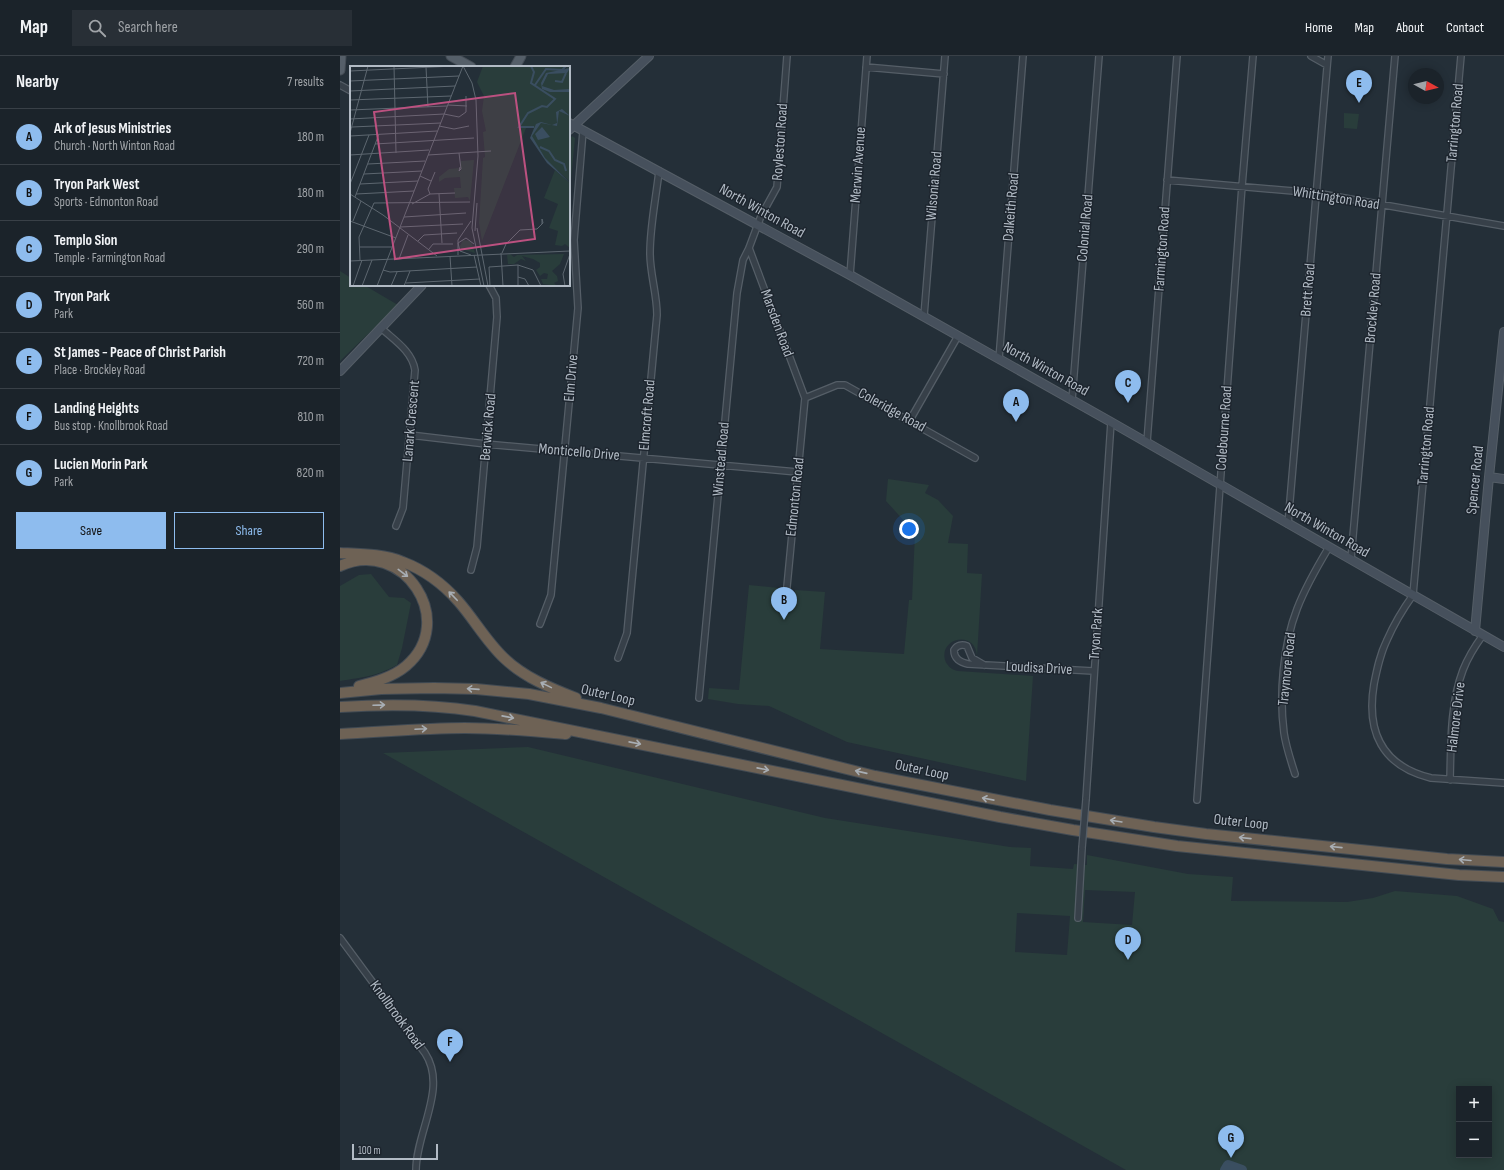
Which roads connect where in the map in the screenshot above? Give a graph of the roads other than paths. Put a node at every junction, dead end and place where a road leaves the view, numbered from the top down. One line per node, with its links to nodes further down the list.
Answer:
1 (341, 56): 20 (main road)
2 (451, 56): 17 (main road)
3 (521, 56): 18 (main road)
4 (649, 56): 24 (main road)
5 (787, 56): 32 (street, Royleston Road)
6 (867, 56): 19 (street, Merwin Avenue)
7 (945, 56): 21 (street, Wilsonia Road)
8 (1023, 56): 42 (street, Dalkeith Road)
9 (1099, 56): 45 (street, Colonial Road)
10 (1177, 56): 27 (street, Farmington Road)
11 (1253, 56): 28 (street, Colebourne Road)
12 (1311, 56): 16 (street)
13 (1328, 56): 16 (street, Brett Road)
14 (1395, 56): 30 (street, Brockley Road)
15 (1461, 56): 31 (street, Tarrington Road)
16 (1327, 64): 29 (street, Brett Road)
17 (469, 66)
18 (516, 66)
19 (866, 67): 21 (street); 35 (street, Merwin Avenue)
20 (340, 70)
21 (944, 74): 38 (street, Wilsonia Road)
22 (340, 85): 23 (street)
23 (350, 90)
24 (571, 126): 25 (main road, North Winton Road)
25 (583, 131): 26 (main road, North Winton Road); 51 (street, Elm Drive)
26 (659, 171): 32 (main road, North Winton Road); 52 (street, Elmcroft Road)
27 (1167, 180): 28 (street, Whittington Road); 49 (street, Farmington Road)
28 (1242, 186): 29 (street, Whittington Road); 58 (street, Colebourne Road)
29 (1316, 193): 30 (street, Whittington Road); 59 (street, Brett Road)
30 (1381, 204): 31 (street, Whittington Road); 63 (street, Brockley Road)
31 (1447, 216): 33 (street, Whittington Road); 67 (street, Tarrington Road)
32 (758, 224): 34 (street, Winstead Road); 35 (main road, North Winton Road)
33 (1504, 226)
34 (749, 248): 44 (street, Marsden Road); 54 (street, Winstead Road)
35 (850, 275): 38 (main road, North Winton Road)
36 (421, 286): 39 (main road)
37 (490, 286): 50 (street, Berwick Road)
38 (924, 316): 41 (main road, North Winton Road)
39 (381, 328): 43 (main road); 48 (street, Lanark Crescent)
40 (1504, 332): 56 (main road, Spencer Road)
41 (958, 336): 42 (main road, North Winton Road); 46 (street)
42 (998, 358): 45 (main road, North Winton Road)
43 (340, 371)
44 (805, 398): 46 (street, Coleridge Road); 55 (street, Edmonton Road)
45 (1072, 400): 47 (main road, North Winton Road)
46 (910, 420): 53 (street, Coleridge Road)
47 (1111, 422): 49 (main road, North Winton Road); 74 (street, Tryon Park)
48 (410, 435): 50 (street, Monticello Drive); 60 (street, Lanark Crescent)
49 (1147, 442): 58 (main road, North Winton Road)
50 (486, 444): 51 (street, Monticello Drive); 66 (street, Berwick Road)
51 (565, 450): 52 (street, Monticello Drive); 69 (street, Elm Drive)
52 (643, 457): 54 (street, Monticello Drive); 72 (street, Elmcroft Road)
53 (975, 458)
54 (720, 465): 55 (street, Monticello Drive); 76 (street, Winstead Road)
55 (797, 472): 68 (street, Edmonton Road)
56 (1489, 477): 57 (main road); 70 (main road, Spencer Road)
57 (1504, 479)
58 (1220, 484): 59 (main road, North Winton Road); 84 (street, Colebourne Road)
59 (1288, 524): 61 (main road, North Winton Road)
60 (396, 526)
61 (1329, 547): 63 (main road, North Winton Road); 81 (street, Traymore Road)
62 (345, 553): 64 (highway); 78 (highway, one-way to 62)
63 (1351, 560): 67 (main road, North Winton Road)
64 (379, 561): 65 (highway); 75 (highway, one-way to 75)
65 (340, 566)
66 (471, 570)
67 (1413, 595): 70 (main road, North Winton Road); 82 (street, Tarrington Road)
68 (786, 597)
69 (540, 624)
70 (1479, 633): 71 (main road, North Winton Road); 82 (street, Halmore Drive)
71 (1504, 647)
72 (618, 658)
73 (984, 665): 73 (street, Loudisa Drive); 74 (street, Loudisa Drive)
74 (1094, 671): 87 (street, Tryon Park, bridge)
75 (340, 691): 78 (highway, Outer Loop, one-way to 75)
76 (699, 698)
77 (340, 707): 80 (highway, Outer Loop, one-way to 80)
78 (622, 713): 85 (highway, Outer Loop, one-way to 78)
79 (340, 734): 80 (highway, one-way to 80)
80 (619, 739): 86 (highway, Outer Loop, one-way to 86)
81 (1295, 774)
82 (1450, 780): 83 (street, Tarrington Road)
83 (1504, 783)
84 (1197, 800)
85 (1504, 862)
86 (1504, 877)
87 (1078, 918)
88 (340, 938): 89 (street, Knollbrook Road)
89 (416, 1170)

